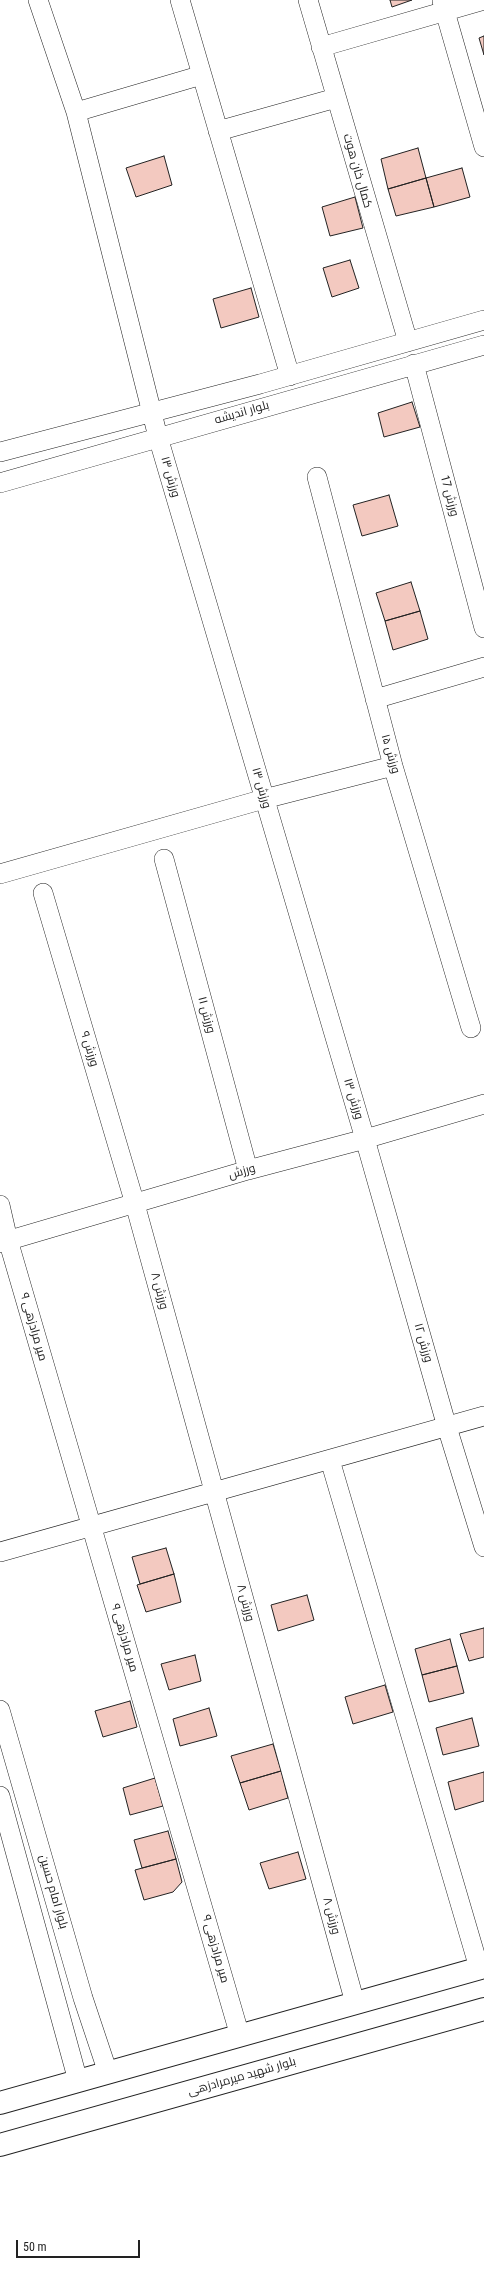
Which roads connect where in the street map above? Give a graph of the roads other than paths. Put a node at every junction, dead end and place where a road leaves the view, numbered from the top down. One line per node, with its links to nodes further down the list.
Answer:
1 (38, 0): 9 (street, ورزش ۱۳)
2 (180, 0): 7 (street)
3 (308, 0): 6 (street, کمال خان هوت)
4 (484, 0): 5 (street)
5 (444, 6): 6 (street); 11 (street)
6 (322, 47): 8 (street, کمال خان هوت)
7 (202, 75): 9 (street); 10 (street)
8 (336, 98): 10 (street); 13 (street, کمال خان هوت)
9 (76, 112): 17 (street, ورزش ۱۳)
10 (218, 131): 16 (street)
11 (484, 147)
12 (484, 320): 13 (street, بلوار اندیشه)
13 (408, 342): 16 (street, بلوار اندیشه)
14 (484, 344): 15 (street, بلوار اندیشه)
15 (414, 364): 18 (street, بلوار اندیشه); 22 (street, ورزش 17)
16 (290, 376): 17 (street, بلوار اندیشه)
17 (151, 412): 18 (street, ورزش ۱۳); 19 (street, بلوار اندیشه)
18 (158, 437): 21 (street, بلوار اندیشه); 26 (street, ورزش ۱۳)
19 (0, 452)
20 (318, 476): 24 (street, ورزش ۱۵)
21 (0, 483)
22 (484, 628)
23 (484, 667): 24 (street)
24 (375, 699): 25 (street, ورزش ۱۵)
25 (393, 766): 26 (street); 30 (street, ورزش ۱۵)
26 (264, 799): 28 (street); 32 (street, ورزش ۱۳)
27 (164, 860): 33 (street, ورزش ۱۱)
28 (0, 874)
29 (43, 893): 34 (street, ورزش ۹)
30 (471, 1028)
31 (484, 1104): 32 (street, ورزش)
32 (365, 1139): 33 (street, ورزش); 38 (street, ورزش ۱۲)
33 (248, 1170): 34 (street, ورزش)
34 (135, 1204): 36 (street, ورزش); 40 (street, ورزش ۸)
35 (0, 1205): 36 (street, میر مرادزهی ۹)
36 (4, 1242): 41 (street, میر مرادزهی ۹)
37 (484, 1416): 38 (street)
38 (447, 1427): 39 (street); 42 (street, ورزش ۱۲)
39 (330, 1460): 40 (street); 46 (street)
40 (214, 1492): 41 (street); 47 (street, ورزش ۸)
41 (91, 1526): 43 (street); 49 (street, میر مرادزهی ۹)
42 (484, 1547)
43 (0, 1552)
44 (0, 1710): 50 (street, بلوار امام حسین)
45 (0, 1796): 51 (street)
46 (482, 1968): 47 (main road)
47 (355, 2003): 49 (main road)
48 (484, 2009): 53 (main road, بلوار شهید میرمرادزهی)
49 (240, 2036): 50 (main road)
50 (108, 2073): 51 (main road)
51 (78, 2081): 52 (main road)
52 (0, 2103)
53 (0, 2146)

